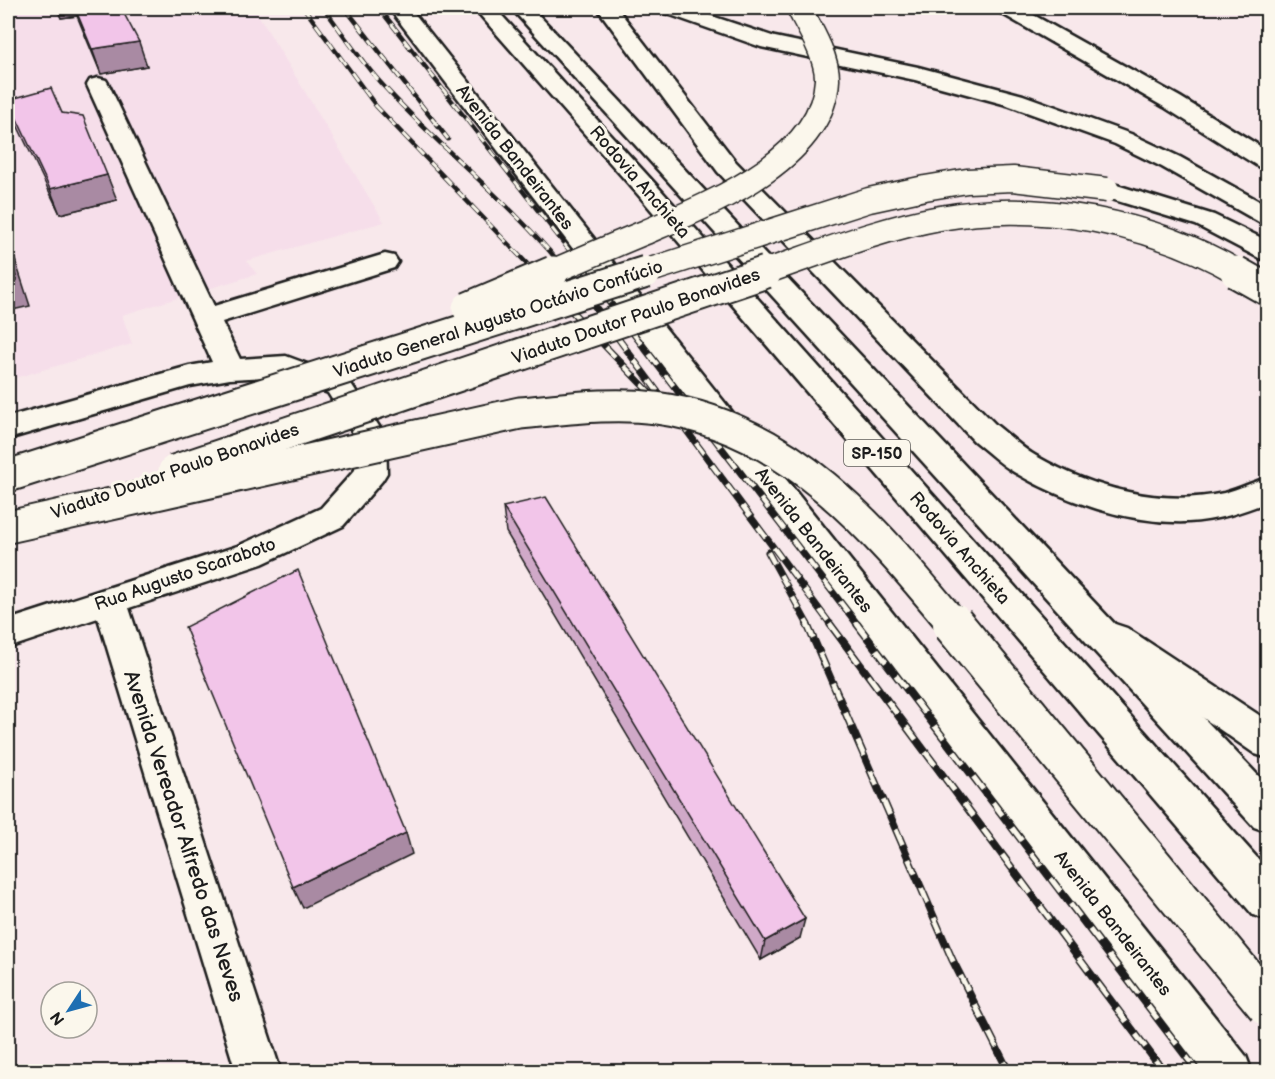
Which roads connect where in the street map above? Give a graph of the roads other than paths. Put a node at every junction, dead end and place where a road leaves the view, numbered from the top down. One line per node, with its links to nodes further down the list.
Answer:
1 (399, 8): 30 (main road, Avenida Bandeirantes)
2 (473, 8): 8 (main road)
3 (484, 8): 8 (main road, Rodovia Anchieta / SP-150)
4 (607, 8): 20 (main road)
5 (669, 8): 11 (main road)
6 (799, 8): 17 (main road, bridge)
7 (1006, 8): 10 (main road)
8 (516, 22): 23 (main road, Rodovia Anchieta / SP-150); 27 (main road, Rodovia Anchieta / SP-150)
9 (98, 85): 15 (main road)
10 (1268, 162)
11 (1268, 217)
12 (1268, 252): 17 (main road, Viaduto General Augusto Octávio Confúcio, bridge)
13 (385, 262): 15 (main road)
14 (1268, 290): 21 (main road, Viaduto Doutor Paulo Bonavides, bridge)
15 (205, 318): 16 (main road)
16 (230, 369): 18 (main road, Rua Augusto Scaraboto); 22 (main road, Rua Augusto Scaraboto)
17 (294, 384): 19 (main road, Viaduto General Augusto Octávio Confúcio, bridge)
18 (8, 428)
19 (8, 476)
20 (1268, 489)
21 (8, 527): 28 (main road, bridge)
22 (110, 601): 24 (main road, Rua Augusto Scaraboto); 29 (main road, Avenida Vereador Alfredo das Neves)
23 (1094, 624): 25 (main road); 26 (main road, Rodovia Anchieta / SP-150)
24 (8, 634)
25 (1268, 742)
26 (1268, 814)
27 (1268, 901)
28 (1268, 1006)
29 (259, 1071)
30 (1230, 1071)

